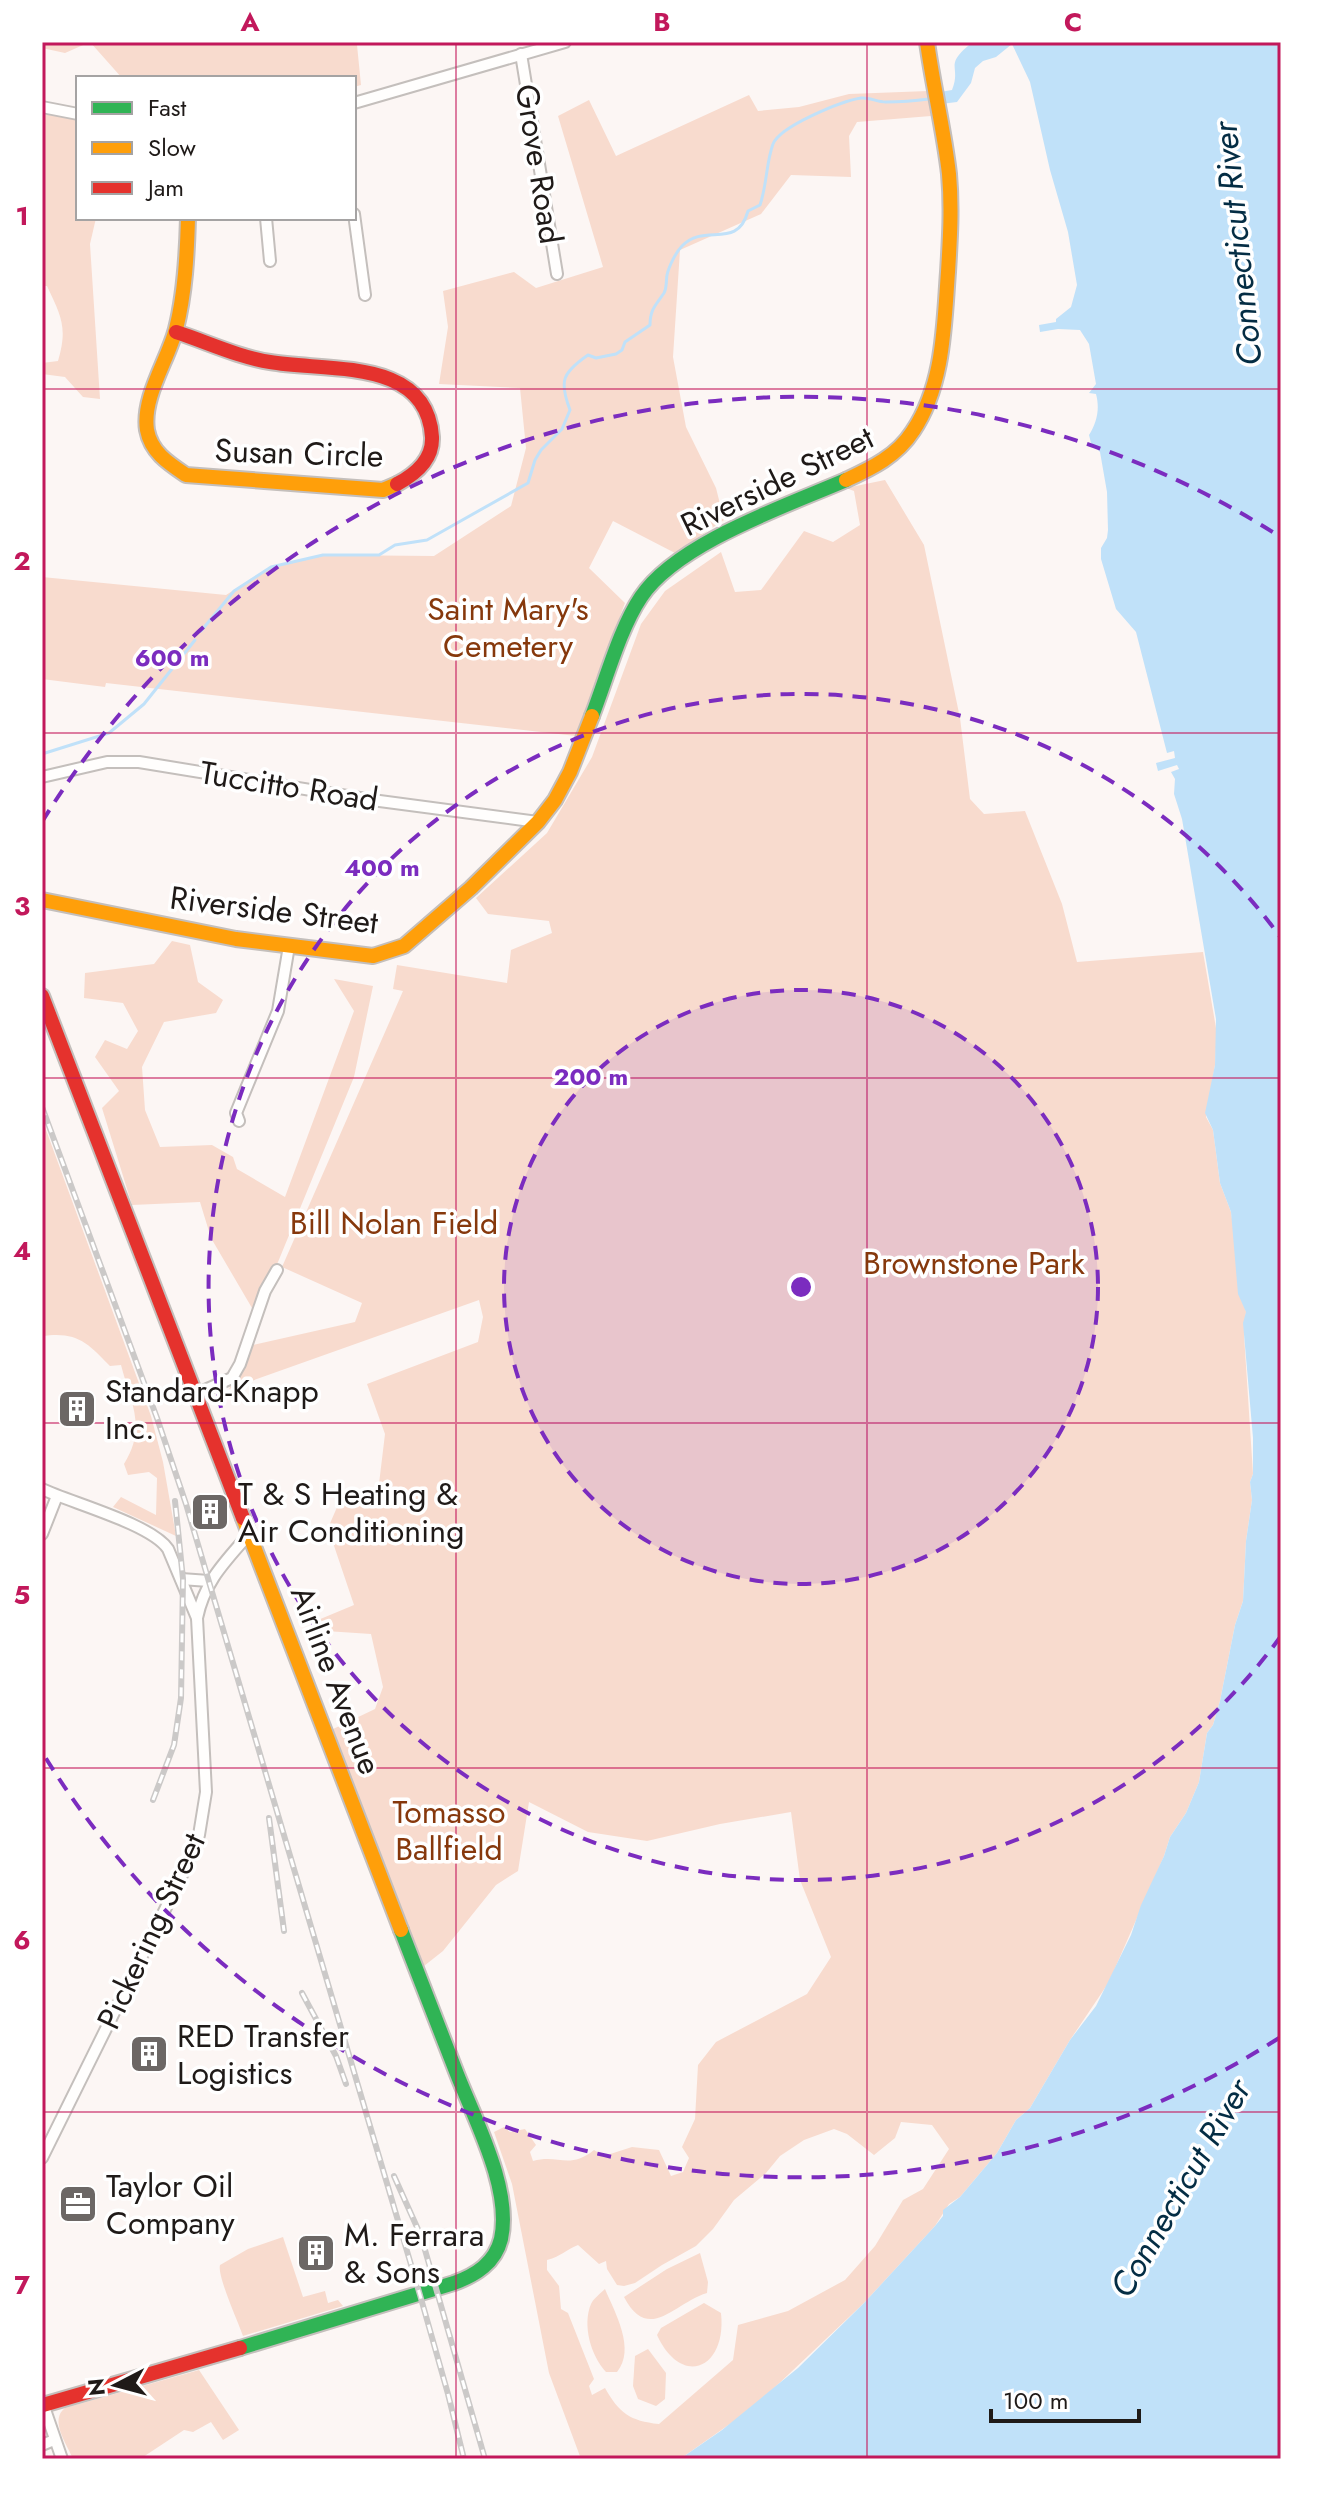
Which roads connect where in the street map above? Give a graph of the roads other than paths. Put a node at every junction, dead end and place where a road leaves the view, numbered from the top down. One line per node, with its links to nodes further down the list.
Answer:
1 (565, 42): 3 (street)
2 (927, 42): 15 (street, Riverside Street)
3 (521, 54): 4 (street); 11 (street, Grove Road)
4 (356, 102)
5 (42, 107): 6 (street)
6 (76, 114)
7 (188, 220): 13 (street)
8 (266, 220): 10 (street)
9 (355, 220): 12 (street)
10 (270, 261)
11 (557, 274)
12 (365, 295)
13 (176, 332): 13 (street, Susan Circle)
14 (42, 777): 15 (street, Tuccitto Road)
15 (538, 822): 17 (street, Riverside Street)
16 (42, 900): 17 (street, Riverside Street)
17 (289, 946): 19 (street)
18 (42, 996): 21 (street, Airline Avenue)
19 (239, 1121)
20 (277, 1270): 21 (street)
21 (196, 1394): 24 (street, Airline Avenue)
22 (42, 1489): 23 (street, Pickering Street)
23 (57, 1496): 25 (street); 26 (street, Pickering Street)
24 (250, 1533): 27 (street); 30 (street, Airline Avenue)
25 (42, 1534)
26 (181, 1579): 27 (street); 28 (street, Pickering Street)
27 (209, 1581): 28 (street)
28 (197, 1618): 29 (street, Pickering Street)
29 (42, 2158)
30 (43, 2403): 31 (street)
31 (54, 2440): 32 (street); 33 (street)
32 (42, 2445)
33 (62, 2459)

